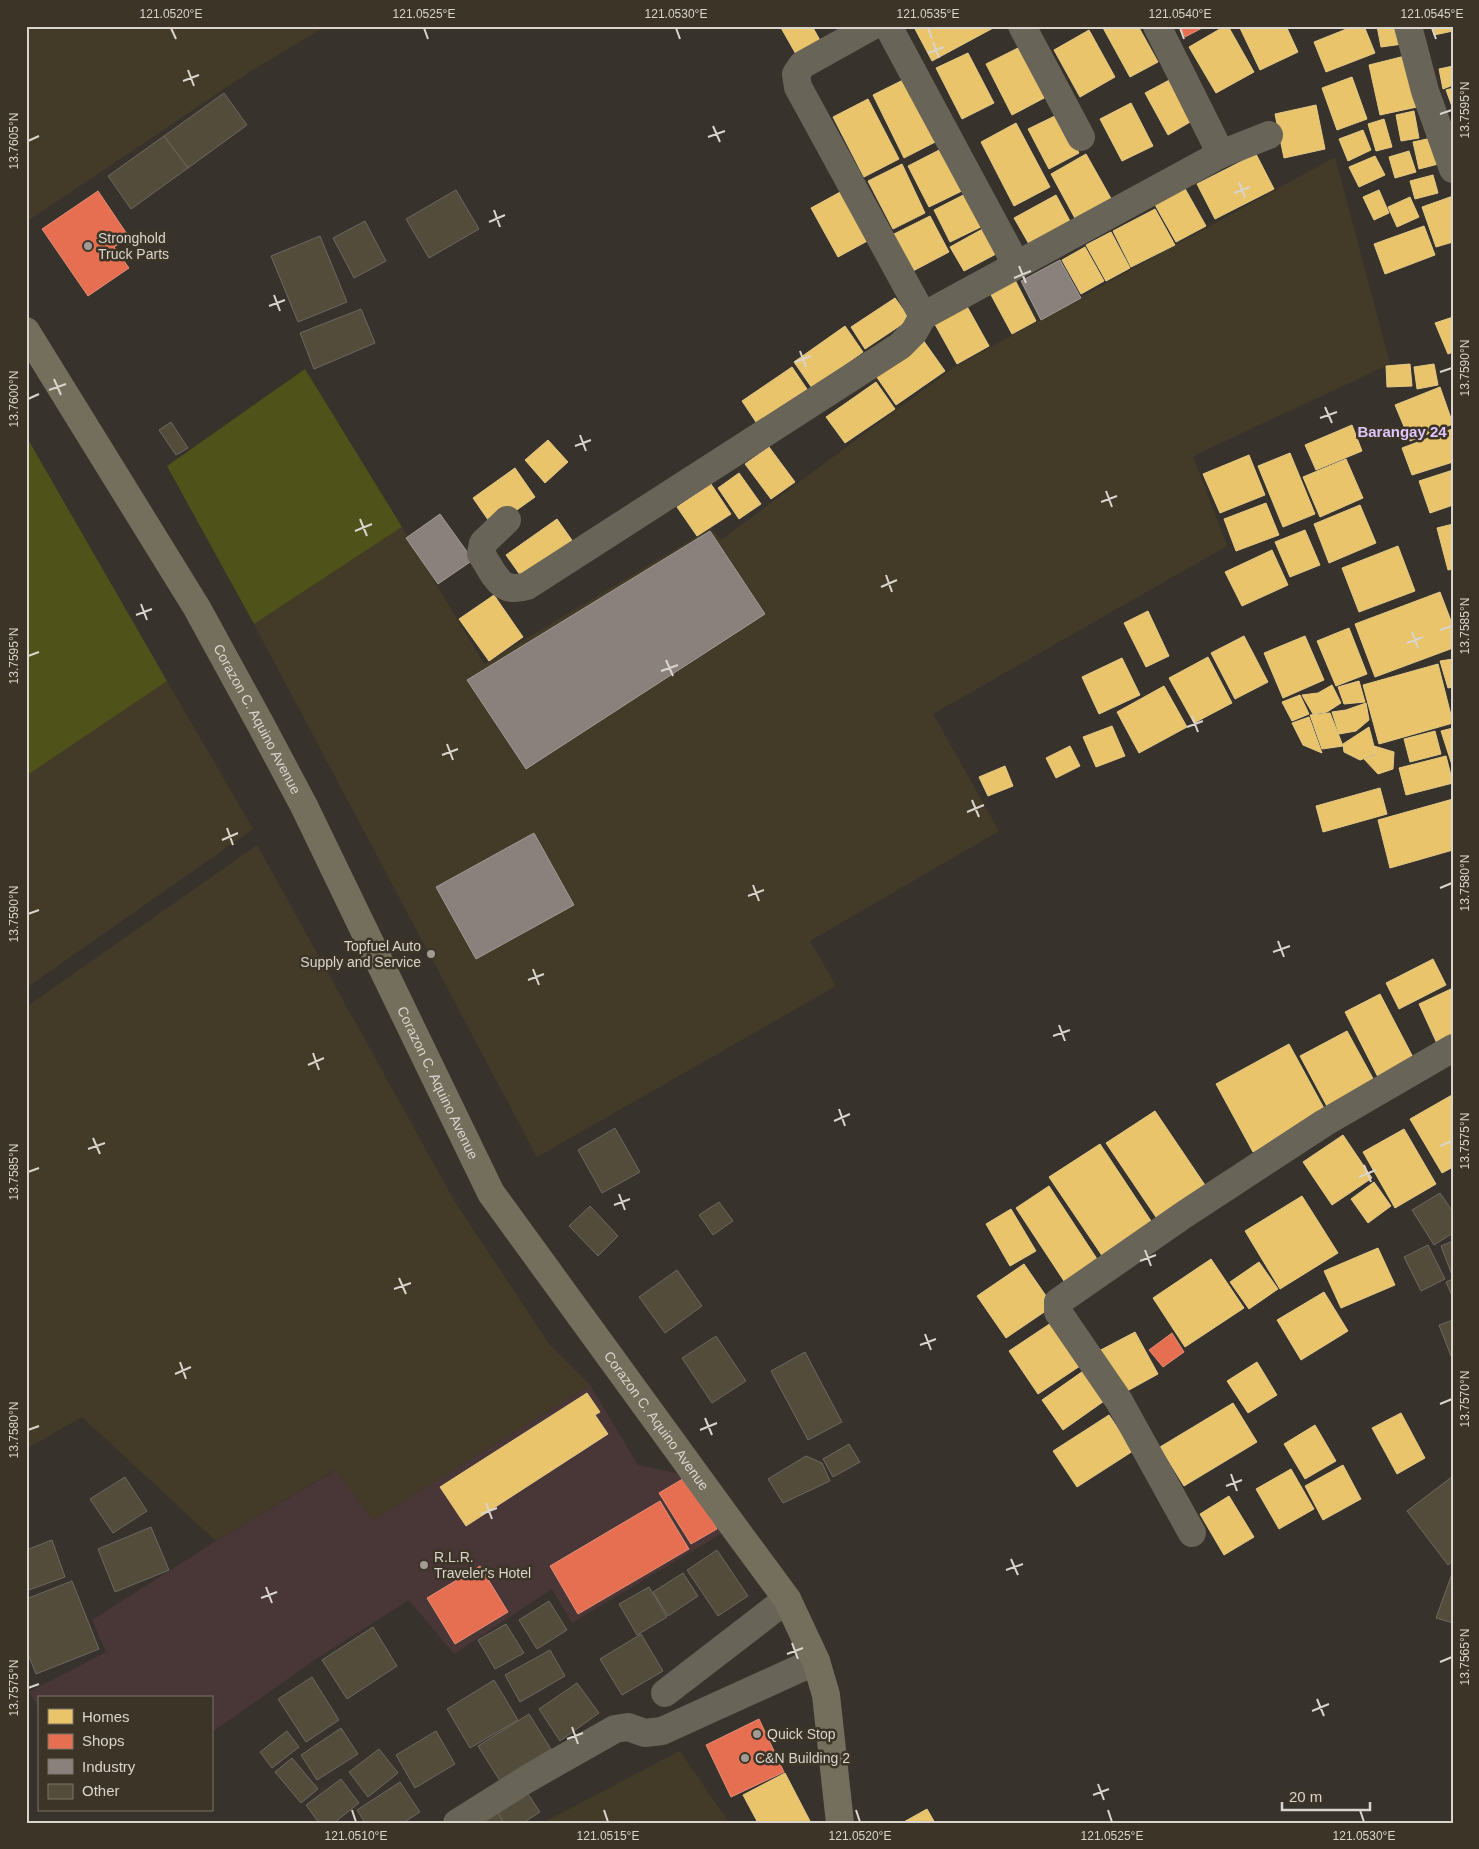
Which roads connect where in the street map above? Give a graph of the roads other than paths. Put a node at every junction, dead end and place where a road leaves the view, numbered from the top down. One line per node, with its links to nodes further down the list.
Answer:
1 (872, 26): 11 (street)
2 (888, 26): 10 (street)
3 (1022, 26): 7 (street)
4 (1157, 26): 8 (street)
5 (1408, 26): 9 (street)
6 (1268, 135): 8 (street)
7 (1080, 137)
8 (1221, 154): 10 (street)
9 (1453, 169)
10 (1016, 264): 11 (street)
11 (923, 316): 13 (street)
12 (26, 331): 16 (main road, Corazon C. Aquino Avenue)
13 (507, 520)
14 (1453, 1048): 15 (street)
15 (1192, 1533)
16 (787, 1599): 17 (main road, Corazon C. Aquino Avenue); 18 (street)
17 (816, 1661): 19 (street); 20 (main road, Corazon C. Aquino Avenue)
18 (665, 1693)
19 (457, 1823)
20 (840, 1823)

